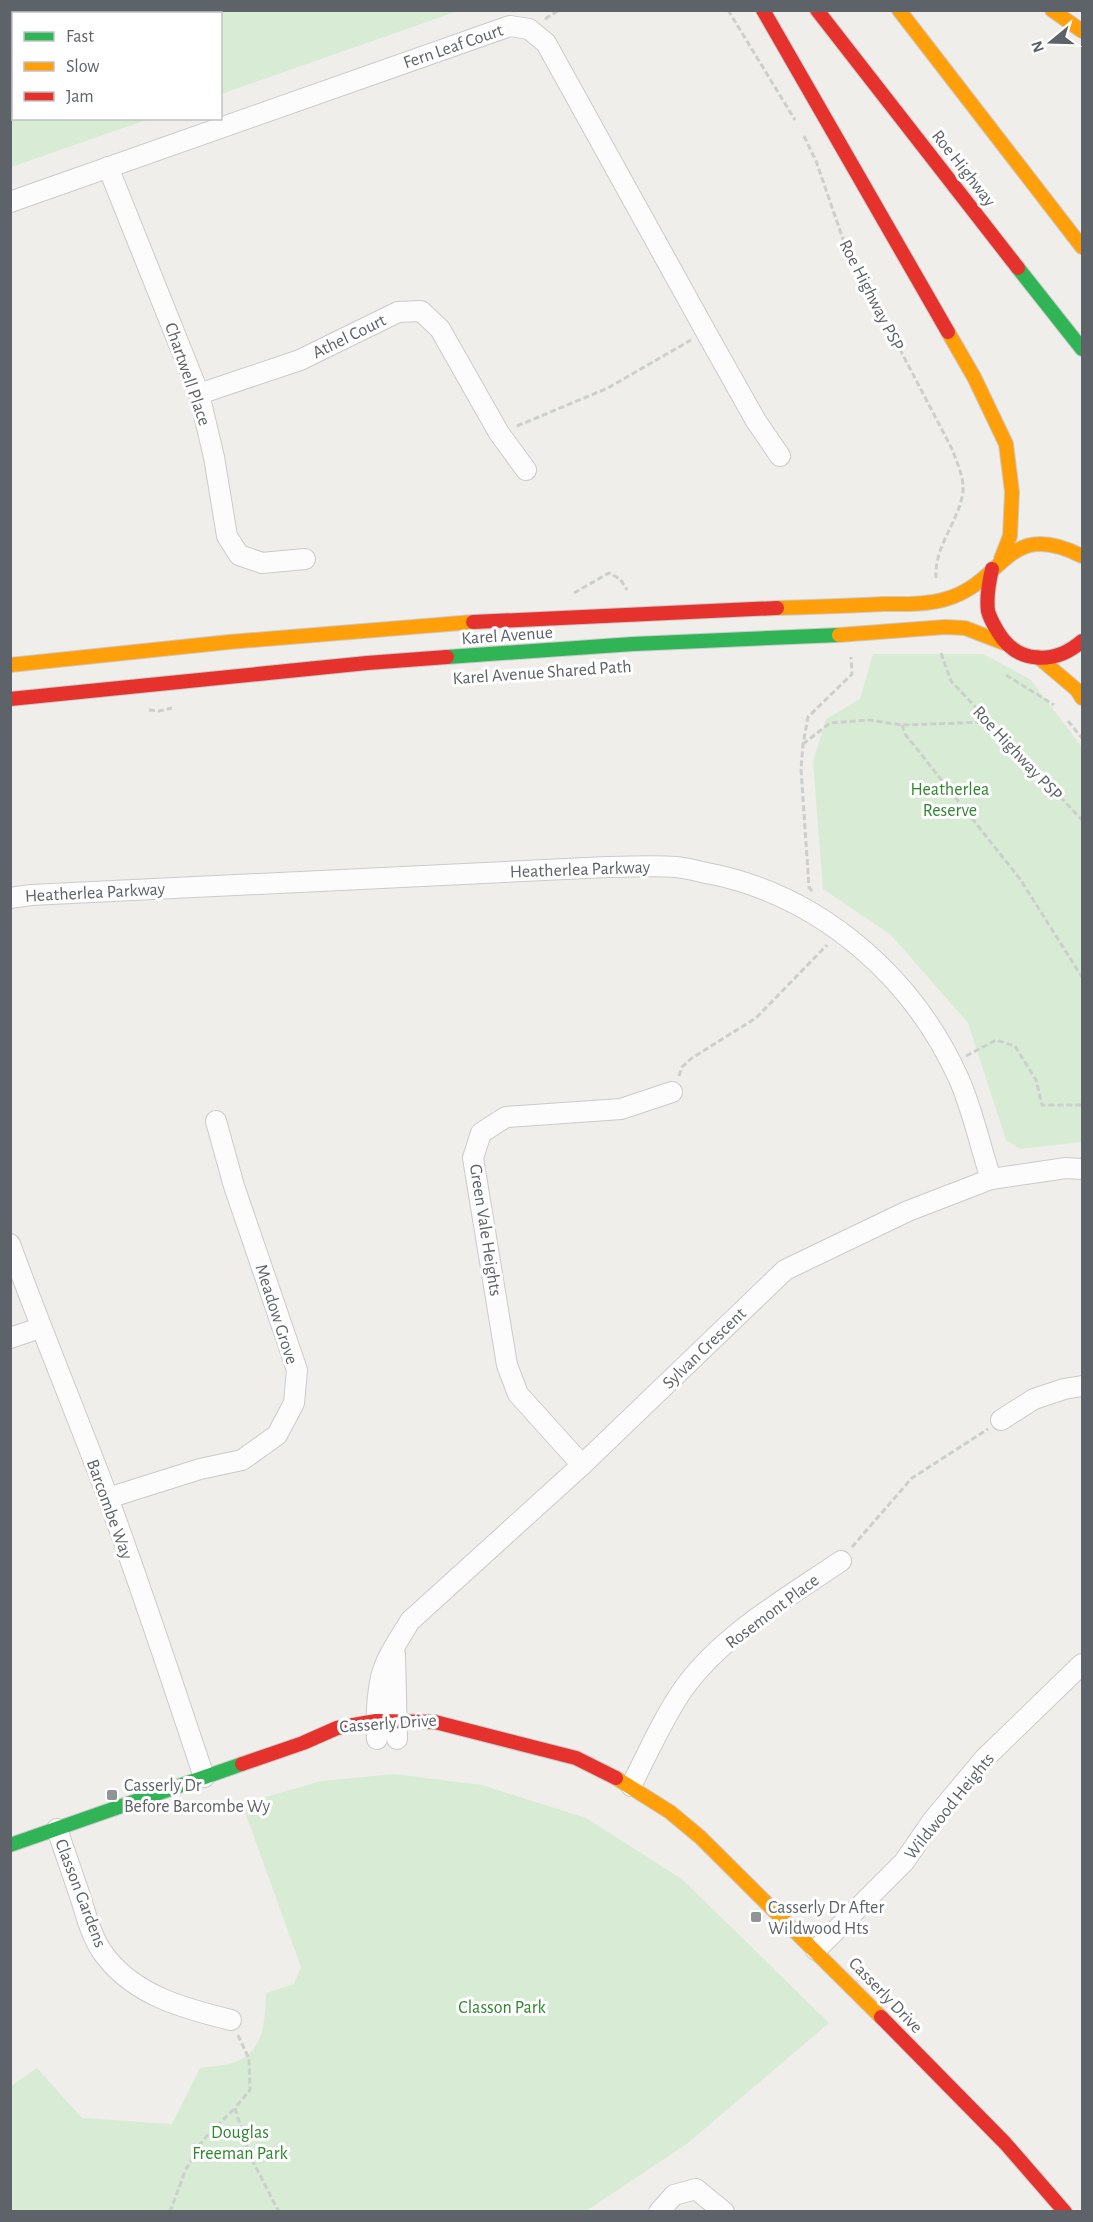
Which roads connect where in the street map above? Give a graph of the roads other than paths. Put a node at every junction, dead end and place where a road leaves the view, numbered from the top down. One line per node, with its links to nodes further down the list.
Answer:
1 (763, 10): 15 (main road)
2 (817, 10): 9 (main road, Roe Highway)
3 (899, 10): 8 (main road)
4 (1052, 10): 5 (main road)
5 (1083, 31)
6 (108, 167): 7 (street, Fern Leaf Court); 10 (street, Chartwell Place); 11 (street, Fern Leaf Court)
7 (10, 201)
8 (1083, 247)
9 (1083, 349)
10 (198, 394): 12 (street, Athel Court); 14 (street, Chartwell Place)
11 (780, 456)
12 (526, 470)
13 (1083, 556): 15 (main road, Karel Avenue)
14 (305, 559)
15 (996, 564): 17 (main road); 19 (main road, Karel Avenue)
16 (1083, 641): 18 (main road, Karel Avenue)
17 (1004, 643): 18 (main road, Karel Avenue); 21 (main road, Karel Avenue)
18 (1038, 657): 22 (main road)
19 (49, 660): 20 (main road, Karel Avenue); 21 (main road)
20 (10, 664)
21 (172, 670): 23 (main road, Karel Avenue)
22 (1083, 698)
23 (10, 699)
24 (10, 898): 28 (street, Heatherlea Parkway)
25 (672, 1092): 34 (street, Green Vale Heights)
26 (216, 1120): 35 (street, Meadow Grove)
27 (1083, 1169): 28 (street, Sylvan Crescent)
28 (991, 1179): 34 (street, Sylvan Crescent)
29 (10, 1244): 30 (street, Barcombe Way)
30 (40, 1328): 31 (street); 35 (street, Barcombe Way)
31 (10, 1338)
32 (1083, 1386): 33 (street)
33 (1001, 1420)
34 (582, 1465): 39 (street, Sylvan Crescent)
35 (108, 1498): 43 (street, Barcombe Way)
36 (841, 1561): 44 (street, Rosemont Place)
37 (1083, 1664): 47 (street, Wildwood Heights)
38 (474, 1731): 39 (main road, Casserly Drive); 40 (main road, Casserly Drive); 44 (main road, Casserly Drive)
39 (388, 1734): 41 (main road, Casserly Drive)
40 (439, 1739)
41 (303, 1743): 42 (main road, Casserly Drive); 43 (main road, Casserly Drive)
42 (331, 1744)
43 (204, 1777): 45 (main road, Casserly Drive)
44 (631, 1786): 47 (main road, Casserly Drive)
45 (57, 1829): 46 (main road, Casserly Drive); 48 (street, Classon Gardens)
46 (10, 1845)
47 (816, 1950): 51 (main road, Casserly Drive)
48 (231, 2020)
49 (659, 2211): 50 (street)
50 (724, 2211)
51 (1065, 2211)

